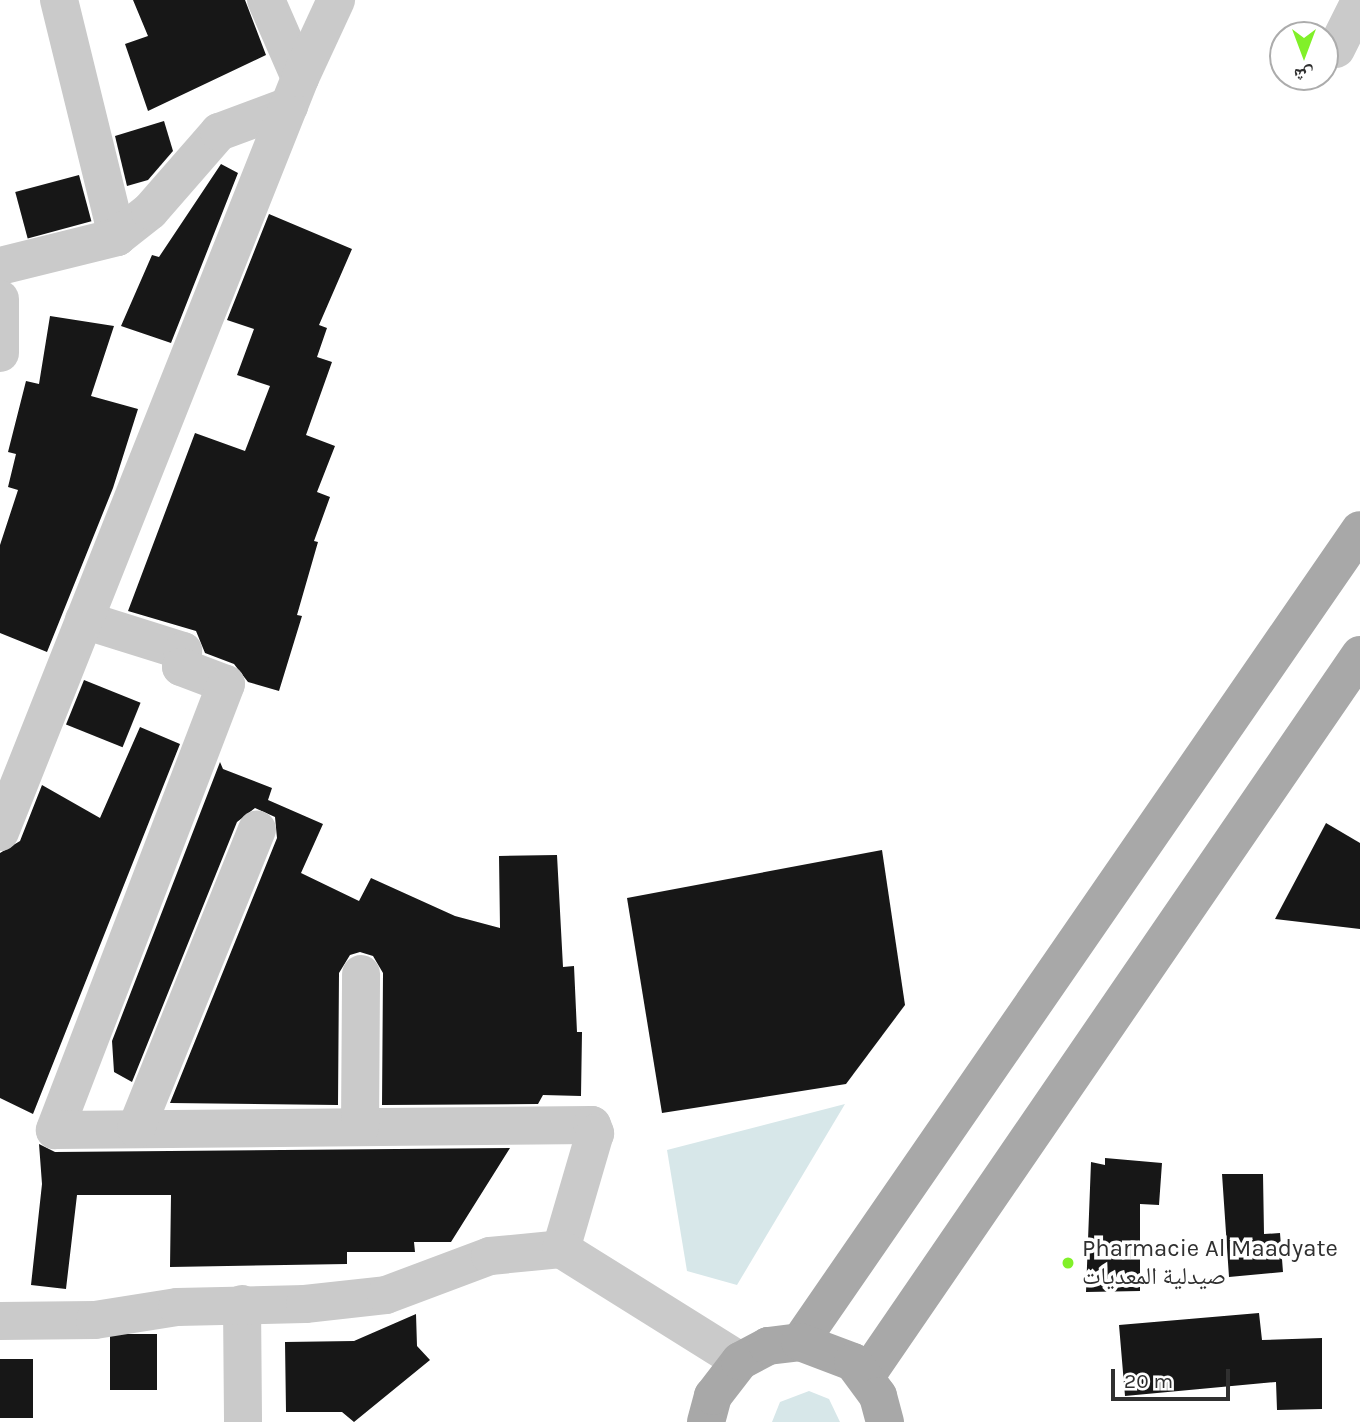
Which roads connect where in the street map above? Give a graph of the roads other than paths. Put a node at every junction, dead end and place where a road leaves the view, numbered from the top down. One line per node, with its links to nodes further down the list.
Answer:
1 (59, 0): 7 (street)
2 (266, 0): 6 (street)
3 (336, 0): 6 (street)
4 (1360, 1): 5 (street)
5 (1339, 43)
6 (294, 92): 7 (street); 12 (street)
7 (117, 237): 8 (street)
8 (0, 265)
9 (0, 299): 10 (street)
10 (0, 354)
11 (1360, 530): 22 (main road)
12 (84, 620): 15 (street); 18 (street)
13 (1360, 655): 24 (main road)
14 (257, 830): 18 (street)
15 (0, 832)
16 (361, 974): 17 (street)
17 (360, 1127): 18 (street); 19 (street)
18 (136, 1129)
19 (561, 1249): 20 (street); 23 (street)
20 (242, 1304): 21 (street); 25 (street)
21 (0, 1321)
22 (800, 1342): 23 (main road); 24 (main road)
23 (740, 1361): 26 (main road)
24 (866, 1376): 27 (main road)
25 (243, 1422)
26 (706, 1422)
27 (885, 1422)

